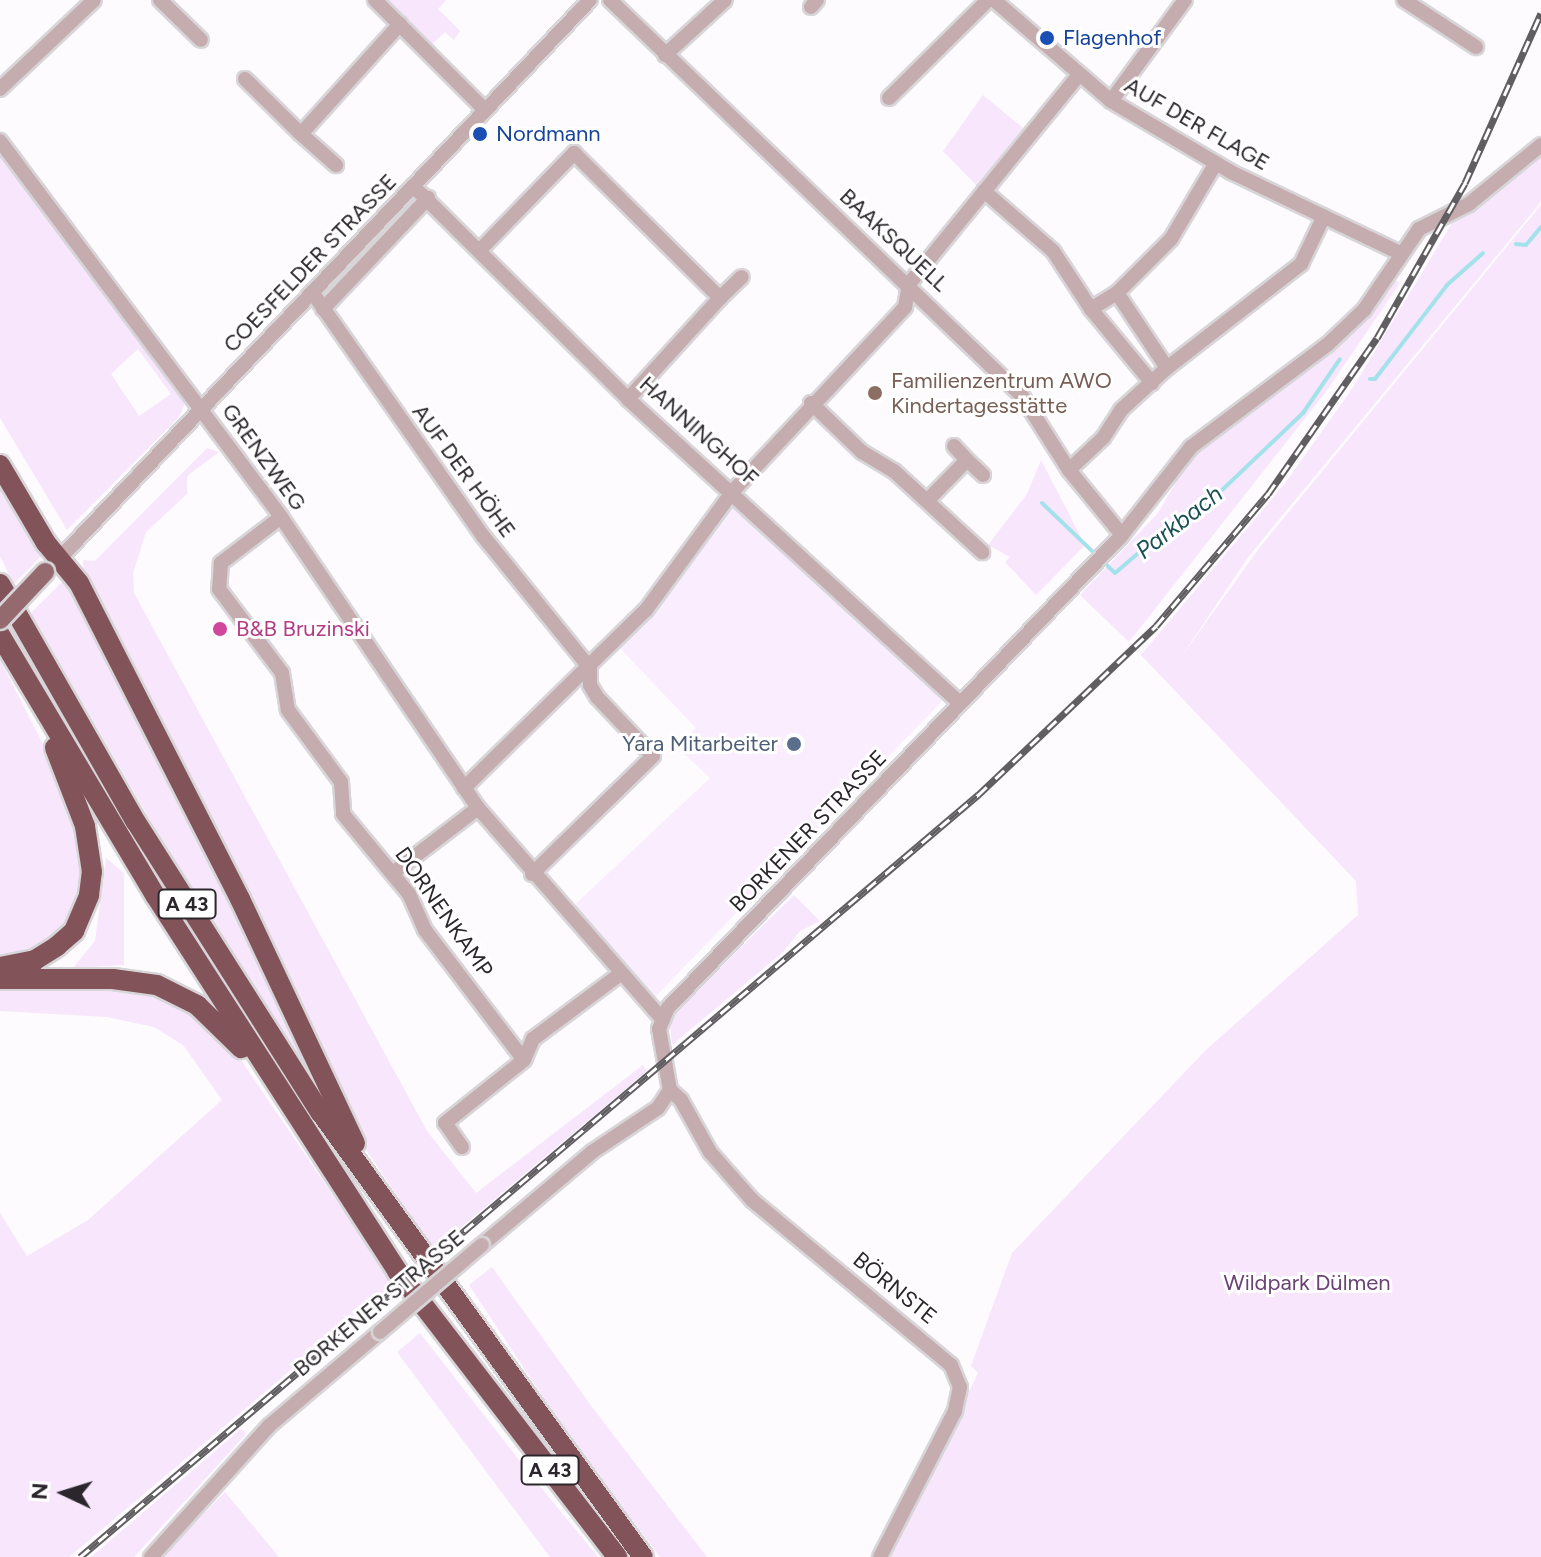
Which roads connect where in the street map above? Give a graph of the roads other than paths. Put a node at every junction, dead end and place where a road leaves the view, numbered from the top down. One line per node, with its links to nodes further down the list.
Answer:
1 (94, 0): 16 (street)
2 (160, 0): 11 (street)
3 (375, 0): 10 (street)
4 (590, 0): 19 (street, COESFELDER STRASSE)
5 (610, 0): 13 (street, BAAKSQUELL)
6 (725, 0): 13 (street)
7 (991, 0): 14 (street, AUF DER FLAGE); 17 (street)
8 (1404, 0): 12 (street)
9 (1180, 1): 18 (street)
10 (400, 24): 19 (street); 20 (street)
11 (201, 40)
12 (1476, 47)
13 (665, 55): 32 (street, BAAKSQUELL)
14 (1078, 76): 18 (street, AUF DER FLAGE); 26 (street)
15 (245, 79): 20 (street)
16 (0, 89)
17 (889, 98)
18 (1111, 101): 23 (street, AUF DER FLAGE)
19 (485, 110): 25 (street, COESFELDER STRASSE)
20 (301, 134): 24 (street)
21 (0, 141): 42 (street, GRENZWEG)
22 (1541, 145): 30 (street, BORKENER STRASSE)
23 (1216, 163): 28 (street, AUF DER FLAGE); 34 (street)
24 (336, 165)
25 (413, 186): 27 (street, HANNINGHOF); 33 (street, COESFELDER STRASSE)
26 (984, 191): 32 (street); 37 (street)
27 (428, 198): 29 (street, HANNINGHOF); 36 (street, COESFELDER STRASSE)
28 (1324, 216): 30 (street, AUF DER FLAGE); 38 (street)
29 (481, 249): 35 (street); 40 (street, HANNINGHOF)
30 (1400, 253): 51 (street, BORKENER STRASSE)
31 (742, 277): 35 (street)
32 (909, 284): 41 (street); 46 (street, BAAKSQUELL)
33 (312, 292): 36 (street, AUF DER HÖHE); 42 (street, COESFELDER STRASSE)
34 (1117, 293): 37 (street); 38 (street)
35 (720, 298): 40 (street)
36 (323, 309): 59 (street, AUF DER HÖHE)
37 (1091, 309): 39 (street)
38 (1167, 368): 39 (street)
39 (1152, 383): 46 (street)
40 (628, 399): 48 (street, HANNINGHOF)
41 (811, 403): 48 (street); 49 (street)
42 (202, 409): 50 (street, GRENZWEG); 53 (street, COESFELDER STRASSE)
43 (954, 446): 44 (street)
44 (967, 460): 47 (street); 49 (street)
45 (0, 465): 53 (highway)
46 (1069, 470): 51 (street, BAAKSQUELL)
47 (983, 475)
48 (733, 491): 59 (street); 60 (street, HANNINGHOF)
49 (927, 501): 52 (street)
50 (281, 517): 61 (street, GRENZWEG); 63 (street, DORNENKAMP)
51 (1122, 535): 60 (street, BORKENER STRASSE)
52 (982, 552)
53 (61, 557): 73 (highway)
54 (45, 572): 56 (main road, bridge)
55 (0, 584): 73 (highway, A 43)
56 (0, 620)
57 (0, 635): 58 (highway, A 43)
58 (12, 657): 65 (highway); 71 (highway, A 43)
59 (590, 668): 61 (street); 64 (street, AUF DER HÖHE)
60 (960, 703): 68 (street, BORKENER STRASSE)
61 (464, 788): 62 (street, GRENZWEG)
62 (478, 808): 63 (street); 64 (street, GRENZWEG)
63 (393, 873): 69 (street, DORNENKAMP)
64 (532, 874): 66 (street, GRENZWEG)
65 (0, 967)
66 (619, 975): 68 (street, GRENZWEG); 69 (street)
67 (0, 979): 71 (highway)
68 (662, 1019): 70 (street)
69 (524, 1060): 72 (street)
70 (670, 1090): 74 (street, BORKENER STRASSE, bridge); 77 (street, BÖRNSTE)
71 (293, 1109): 75 (highway, A 43)
72 (462, 1147)
73 (390, 1214): 76 (highway, A 43)
74 (151, 1557)
75 (617, 1557)
76 (643, 1557)
77 (880, 1557)

